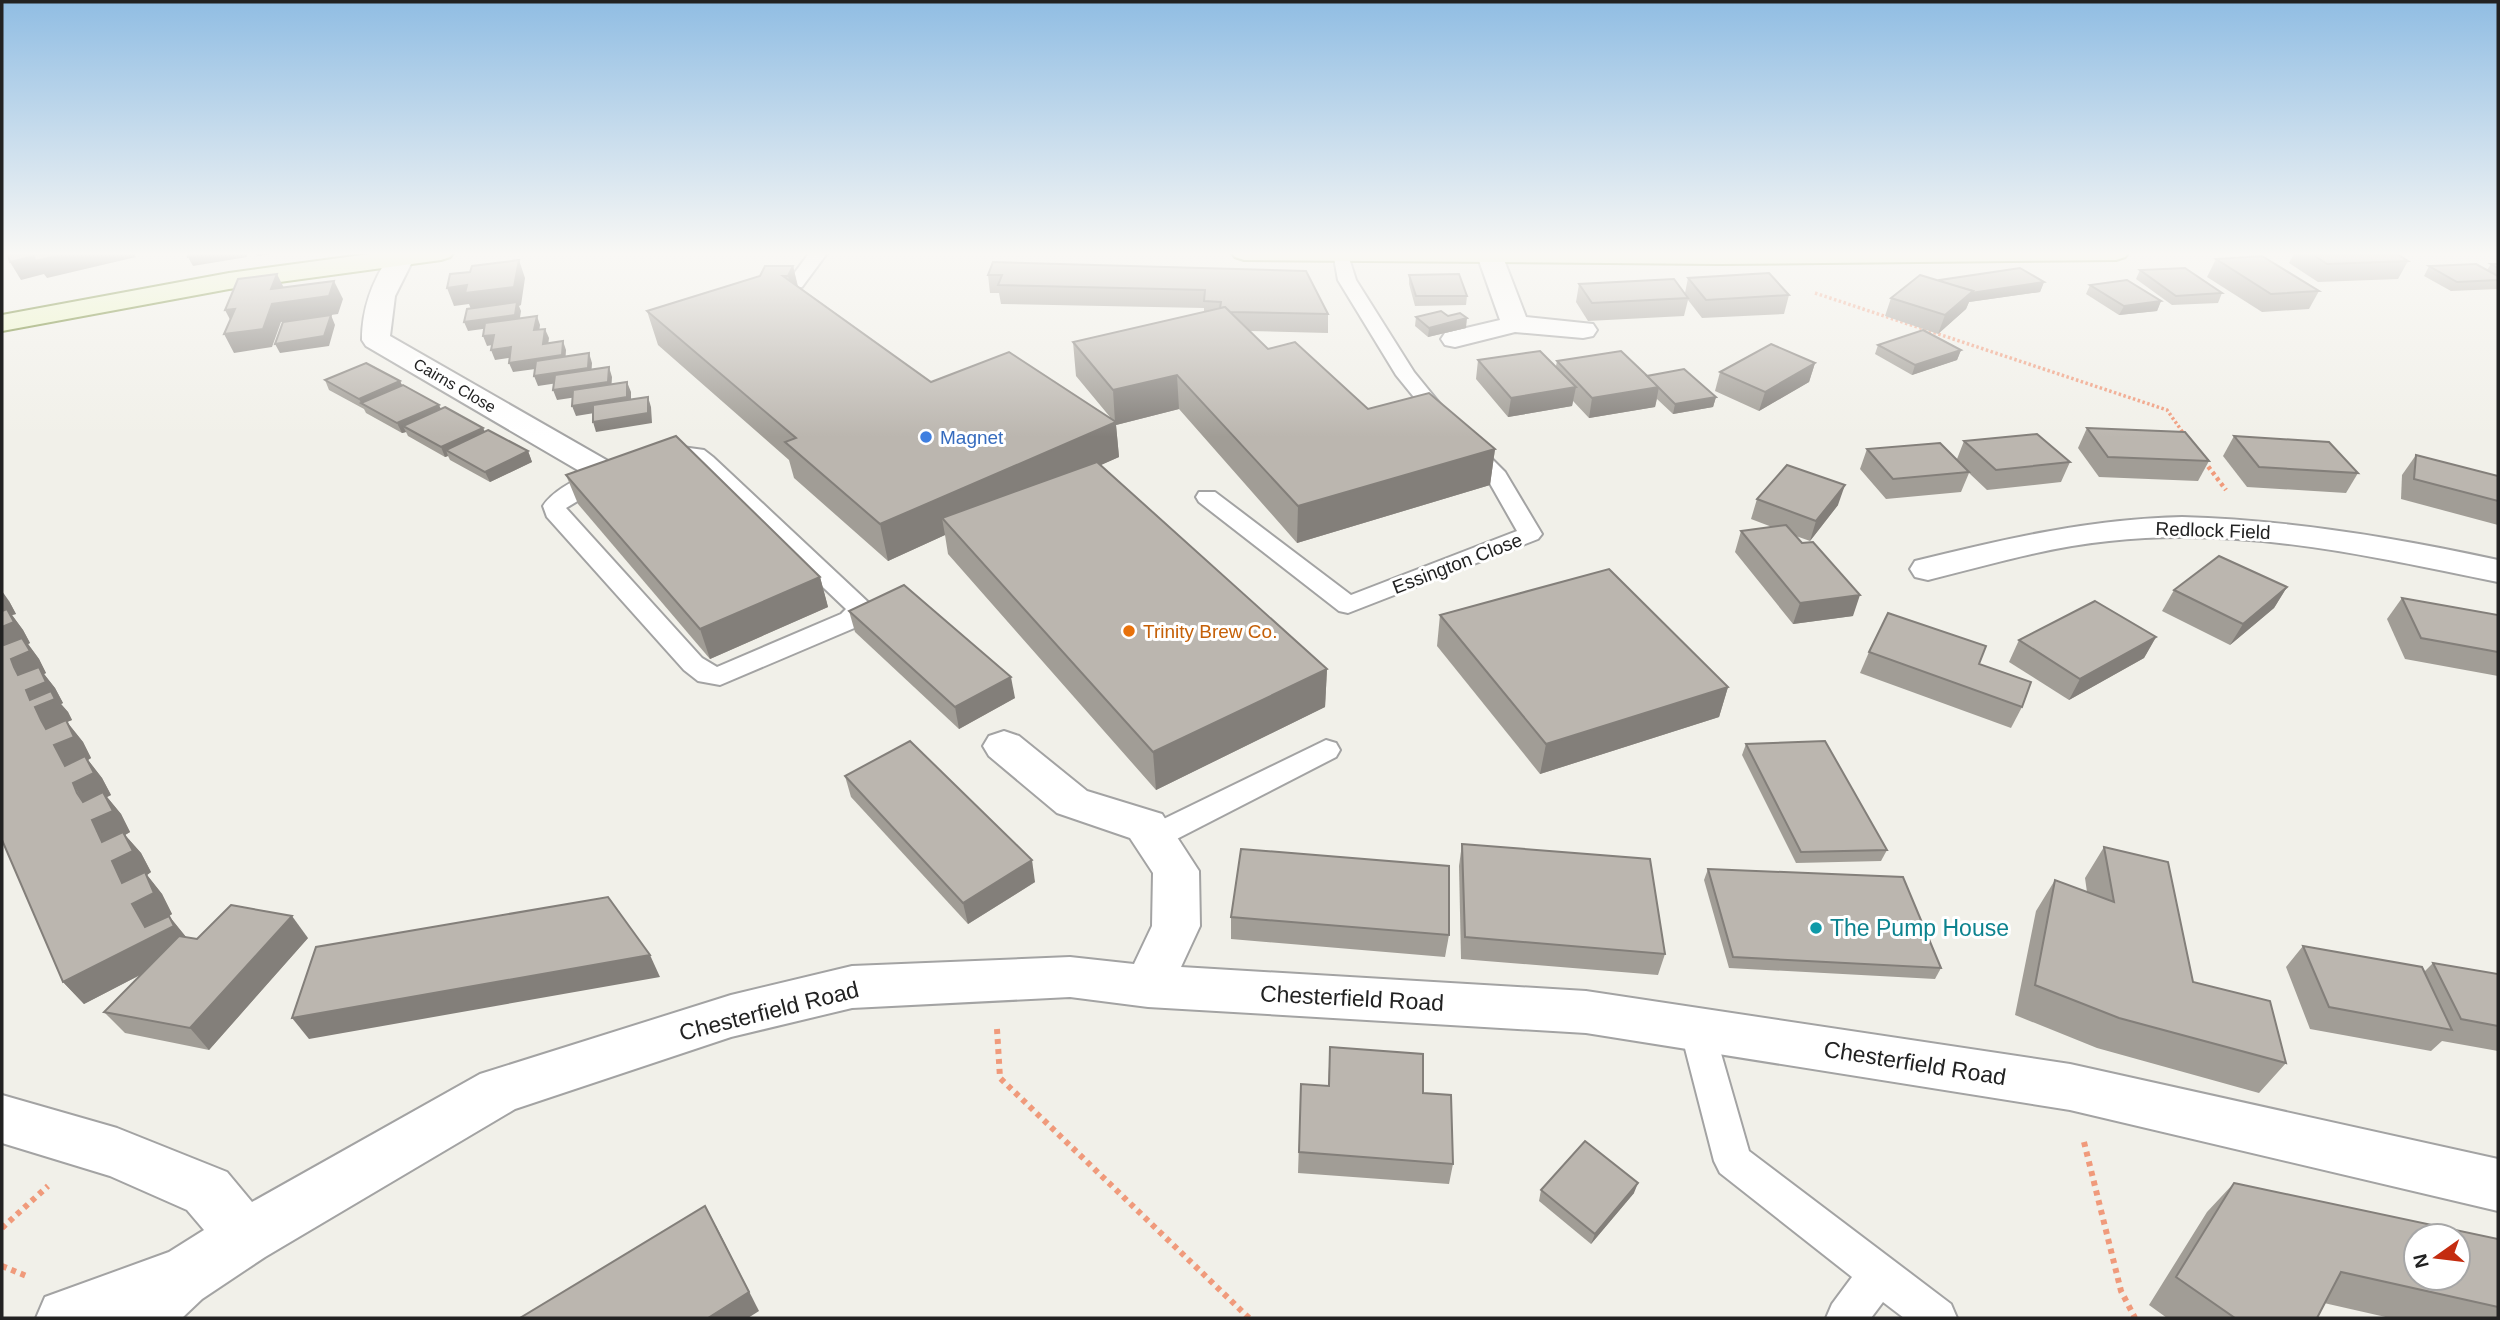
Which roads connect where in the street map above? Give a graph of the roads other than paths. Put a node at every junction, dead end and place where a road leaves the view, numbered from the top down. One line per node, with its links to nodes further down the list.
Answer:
1 (53, 314): 5 (street)
2 (378, 314): 9 (street, Cairns Close)
3 (1368, 314): 10 (lane, Essington Close)
4 (1512, 314): 6 (street)
5 (2, 323)
6 (1516, 324): 7 (street); 8 (street)
7 (1583, 330)
8 (1455, 339)
9 (611, 476): 9 (lane)
10 (1207, 497)
11 (1929, 570): 12 (street, Redlock Field)
12 (2498, 571)
13 (1004, 746): 15 (street)
14 (1326, 750): 15 (lane)
15 (1153, 837): 16 (street)
16 (1148, 986): 17 (street, Chesterfield Road); 20 (street, Chesterfield Road)
17 (1697, 1029): 19 (street, Chesterfield Road); 21 (lane)
18 (2, 1119): 20 (street)
19 (2498, 1185)
20 (245, 1237): 22 (street, Chesterfield Road)
21 (1880, 1274): 25 (lane); 26 (lane)
22 (181, 1278): 23 (street, Chesterfield Road); 24 (street, Chesterfield Road)
23 (66, 1318)
24 (139, 1318)
25 (1846, 1318)
26 (1937, 1318)

